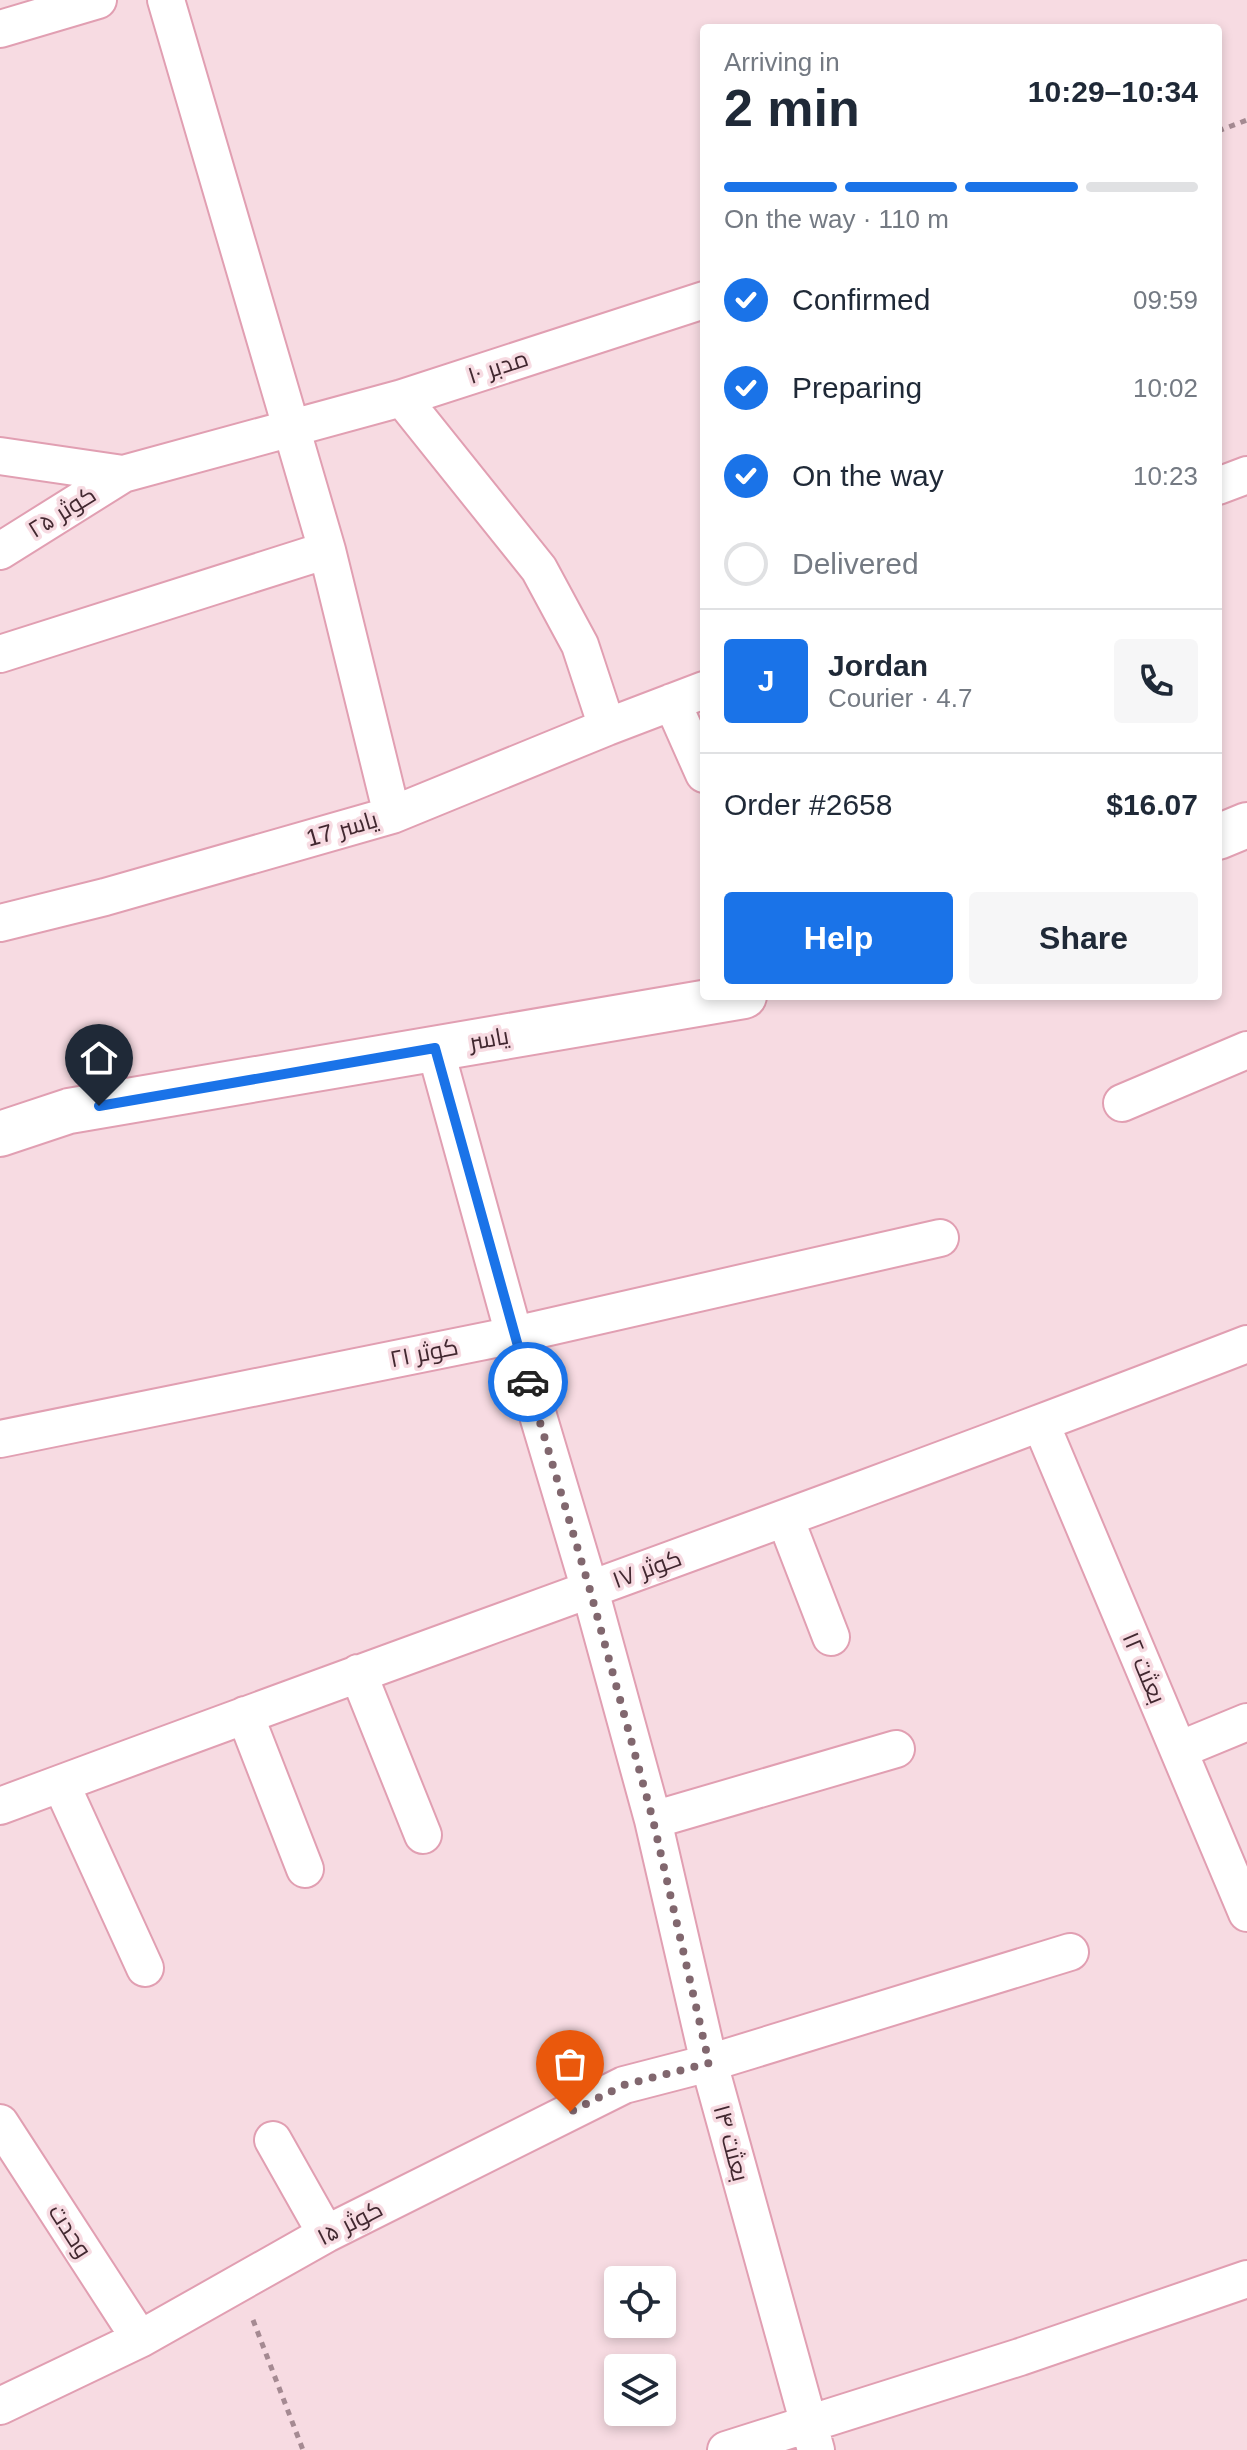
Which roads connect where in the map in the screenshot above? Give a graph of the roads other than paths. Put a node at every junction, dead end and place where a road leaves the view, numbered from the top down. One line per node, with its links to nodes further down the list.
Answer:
1 (98, 0): 3 (street)
2 (166, 0): 6 (street)
3 (0, 29)
4 (700, 301): 5 (street, مدبر ۱۰)
5 (402, 398): 6 (street, مدبر ۱۰); 15 (street)
6 (290, 428): 8 (street, مدبر ۱۰); 11 (street)
7 (0, 456): 8 (street)
8 (123, 474): 12 (street, کوثر ۲۵)
9 (1247, 475): 10 (street)
10 (1222, 484)
11 (327, 550): 13 (street); 17 (street)
12 (0, 551)
13 (0, 654)
14 (688, 696): 15 (street, یاسر 17); 16 (street)
15 (607, 727): 17 (street, یاسر 17)
16 (700, 754)
17 (392, 815): 20 (street, یاسر 17)
18 (1247, 825): 19 (street)
19 (1222, 835)
20 (0, 923)
21 (720, 1000): 22 (street, یاسر)
22 (435, 1048): 25 (street, یاسر); 27 (street, بعثت ۱۴)
23 (1247, 1050): 24 (street)
24 (1122, 1103)
25 (0, 1134)
26 (940, 1238): 27 (street, کوثر ۲۱)
27 (514, 1335): 30 (street, کوثر ۲۱); 32 (street, بعثت ۱۴)
28 (1247, 1344): 29 (street, کوثر ۱۷)
29 (1041, 1424): 31 (street, کوثر ۱۷); 38 (street, بعثت ۱۲)
30 (0, 1439)
31 (785, 1518): 32 (street, کوثر ۱۷); 33 (street)
32 (590, 1590): 34 (street, کوثر ۱۷); 41 (street, بعثت ۱۴)
33 (831, 1637)
34 (358, 1673): 35 (street, کوثر ۱۷); 42 (street)
35 (245, 1715): 39 (street, کوثر ۱۷); 43 (street)
36 (1247, 1722): 38 (street)
37 (896, 1749): 41 (street)
38 (1179, 1750): 44 (street, بعثت ۱۲)
39 (61, 1784): 40 (street, کوثر ۱۷); 47 (street)
40 (0, 1806)
41 (653, 1820): 48 (street, بعثت ۱۴)
42 (423, 1835)
43 (305, 1869)
44 (1240, 1876): 45 (street, بعثت ۱۲)
45 (1247, 1913)
46 (1070, 1952): 48 (street, کوثر ۱۵)
47 (145, 1968)
48 (709, 2063): 51 (street, کوثر ۱۵); 55 (street, بعثت ۱۴)
49 (0, 2123): 53 (street, وحدت)
50 (273, 2140): 51 (street)
51 (326, 2234): 53 (street, کوثر ۱۵)
52 (1247, 2279): 55 (street)
53 (140, 2339): 54 (street, کوثر ۱۵)
54 (0, 2406)
55 (813, 2437): 56 (street)
56 (726, 2450)

